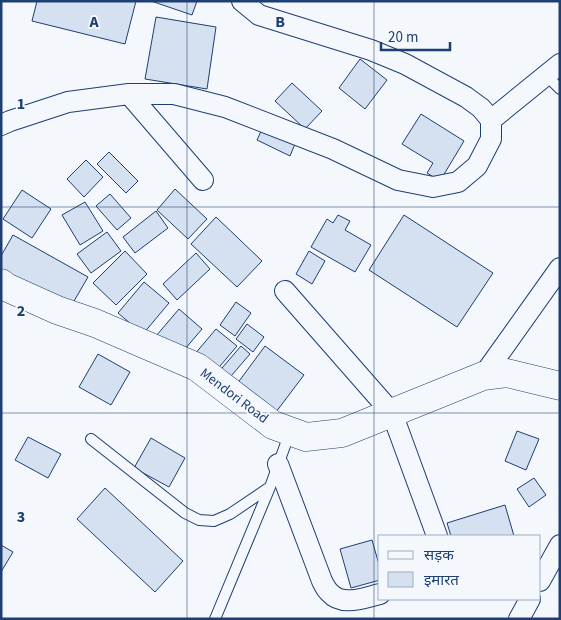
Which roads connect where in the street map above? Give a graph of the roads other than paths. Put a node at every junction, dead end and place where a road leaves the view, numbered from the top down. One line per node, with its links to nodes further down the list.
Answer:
1 (242, 1): 4 (street)
2 (555, 76): 4 (street)
3 (129, 94): 4 (street); 5 (street); 6 (street)
4 (491, 120)
5 (1, 125)
6 (203, 180)
7 (560, 268): 10 (street)
8 (1, 283): 13 (main road, Mendori Road)
9 (285, 291): 12 (street)
10 (483, 376): 11 (main road, Mendori Road); 12 (main road, Mendori Road)
11 (560, 386)
12 (392, 412): 13 (main road, Mendori Road); 17 (street)
13 (290, 432): 15 (lane)
14 (91, 439): 16 (lane)
15 (278, 464): 16 (lane); 20 (street)
16 (270, 487): 22 (lane)
17 (437, 535)
18 (552, 550): 19 (street)
19 (541, 578)
20 (378, 594)
21 (529, 600): 23 (street)
22 (214, 619)
23 (518, 619)

